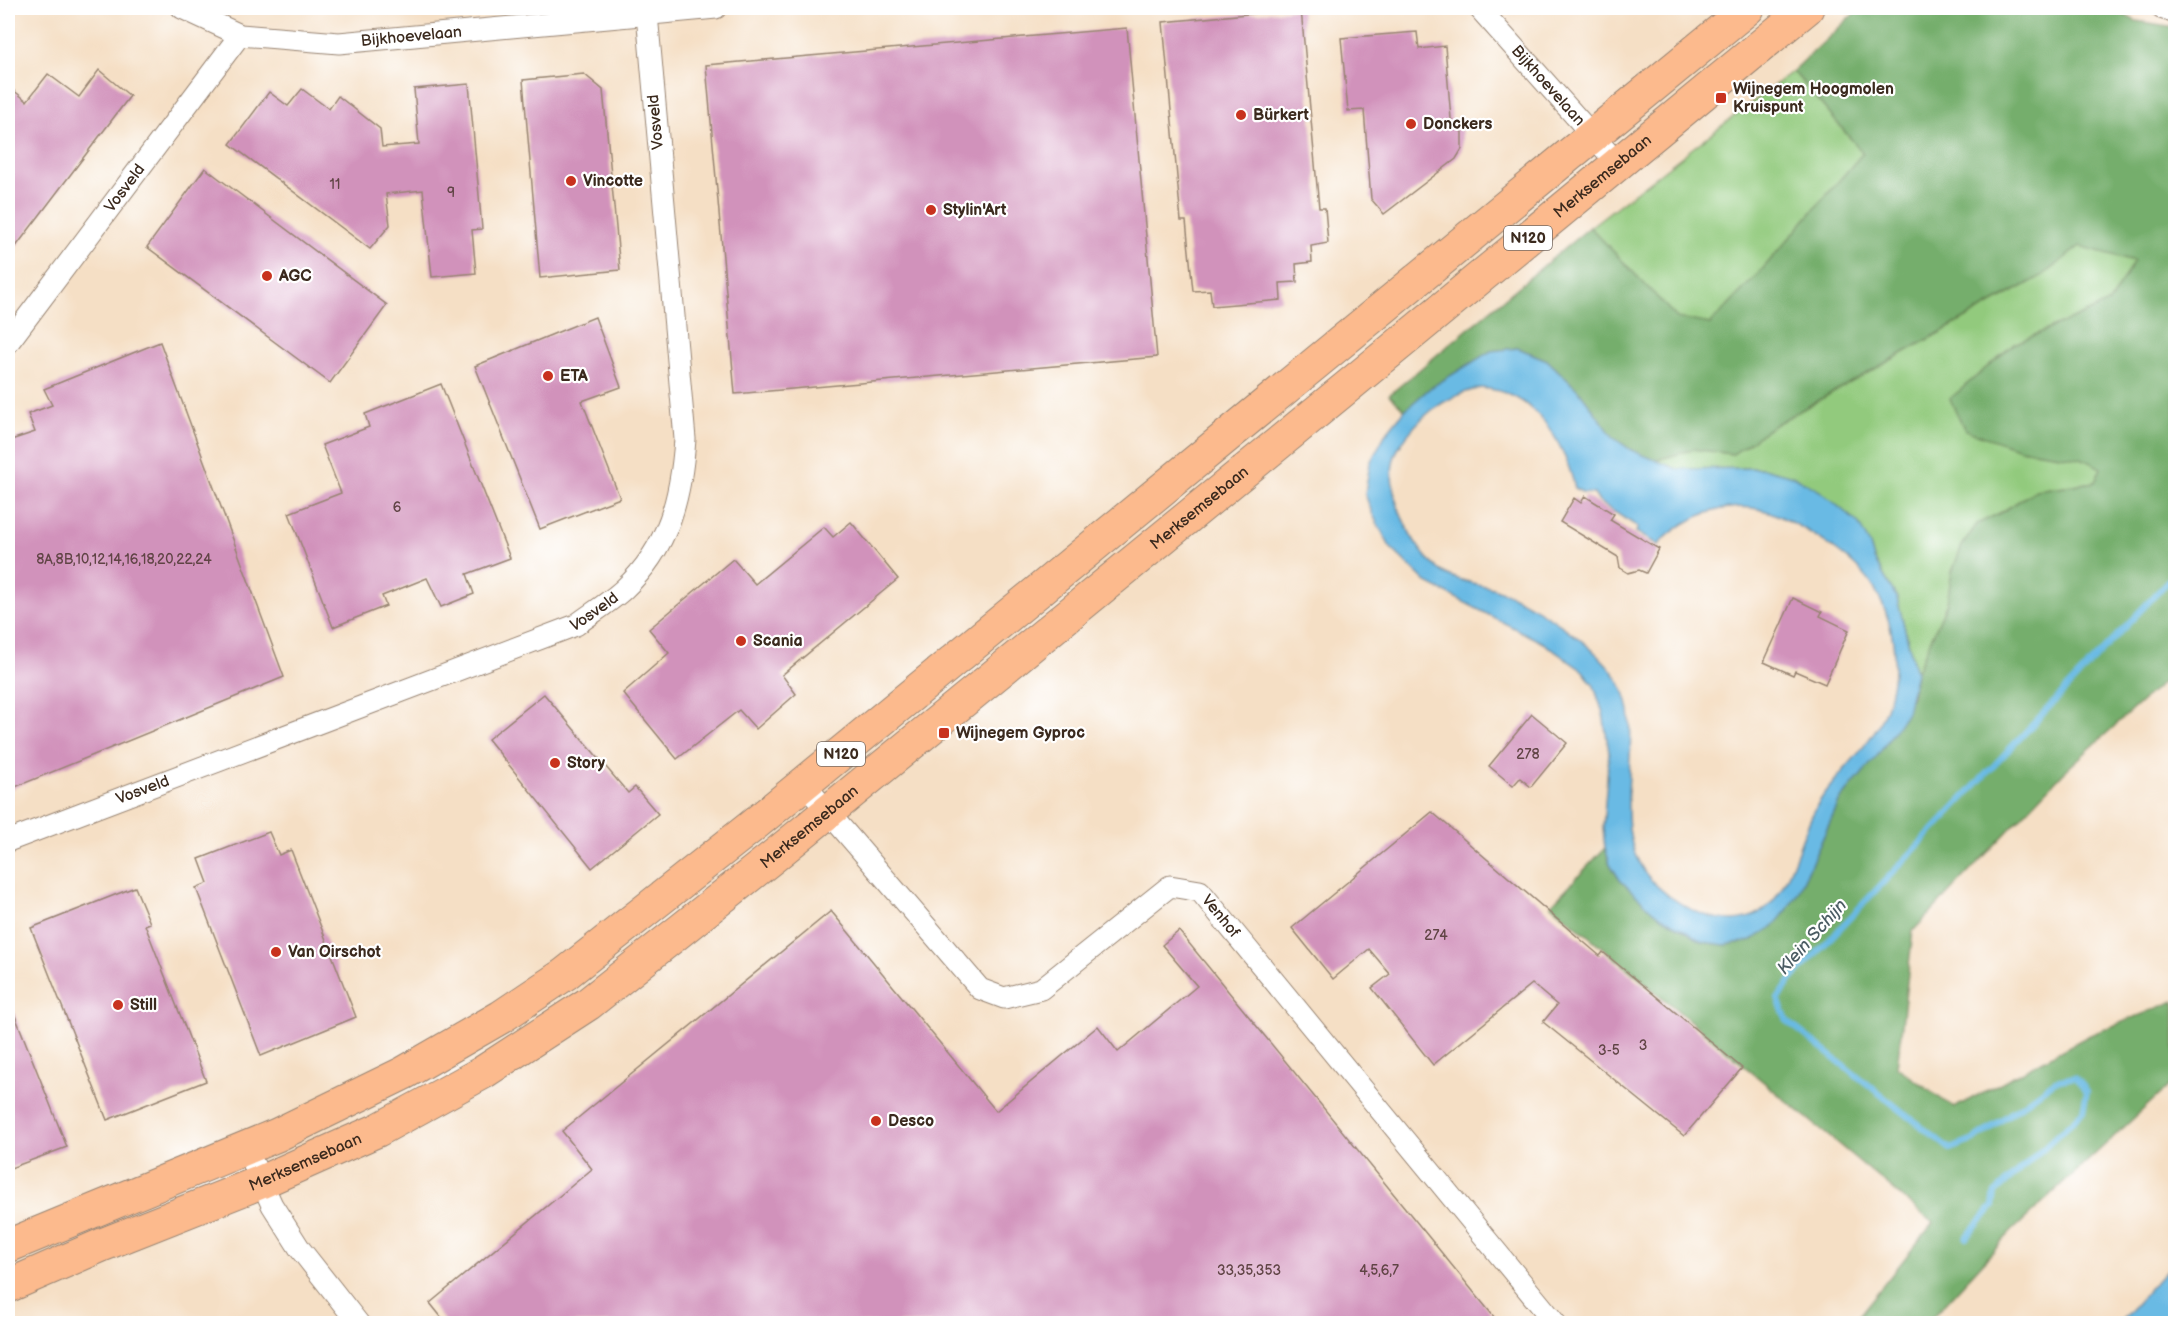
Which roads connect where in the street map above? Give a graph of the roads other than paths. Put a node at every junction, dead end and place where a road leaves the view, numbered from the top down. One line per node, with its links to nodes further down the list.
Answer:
1 (182, 8): 9 (street, Bijkhoevelaan)
2 (716, 8): 8 (street, Bijkhoevelaan)
3 (1479, 8): 10 (street, Bijkhoevelaan)
4 (1748, 8): 10 (main road, N120)
5 (1807, 8): 11 (main road, Merksemsebaan / N120)
6 (2161, 8): 7 (street)
7 (2175, 13)
8 (647, 14): 9 (street, Bijkhoevelaan); 15 (street, Vosveld)
9 (240, 35): 12 (street, Vosveld)
10 (1594, 135): 11 (street, Bijkhoevelaan); 13 (main road, N120)
11 (1618, 164): 14 (main road, Merksemsebaan / N120)
12 (8, 343)
13 (804, 784): 14 (street, Venhof); 16 (main road, N120)
14 (828, 811): 17 (main road, Merksemsebaan / N120); 23 (street, Venhof)
15 (8, 841)
16 (565, 974): 17 (street); 18 (main road, N120)
17 (588, 1004): 19 (main road, Merksemsebaan / N120)
18 (246, 1146): 19 (street); 20 (main road, N120)
19 (261, 1182): 21 (main road, Merksemsebaan / N120); 22 (street)
20 (8, 1246)
21 (8, 1286)
22 (360, 1323)
23 (1556, 1323)

